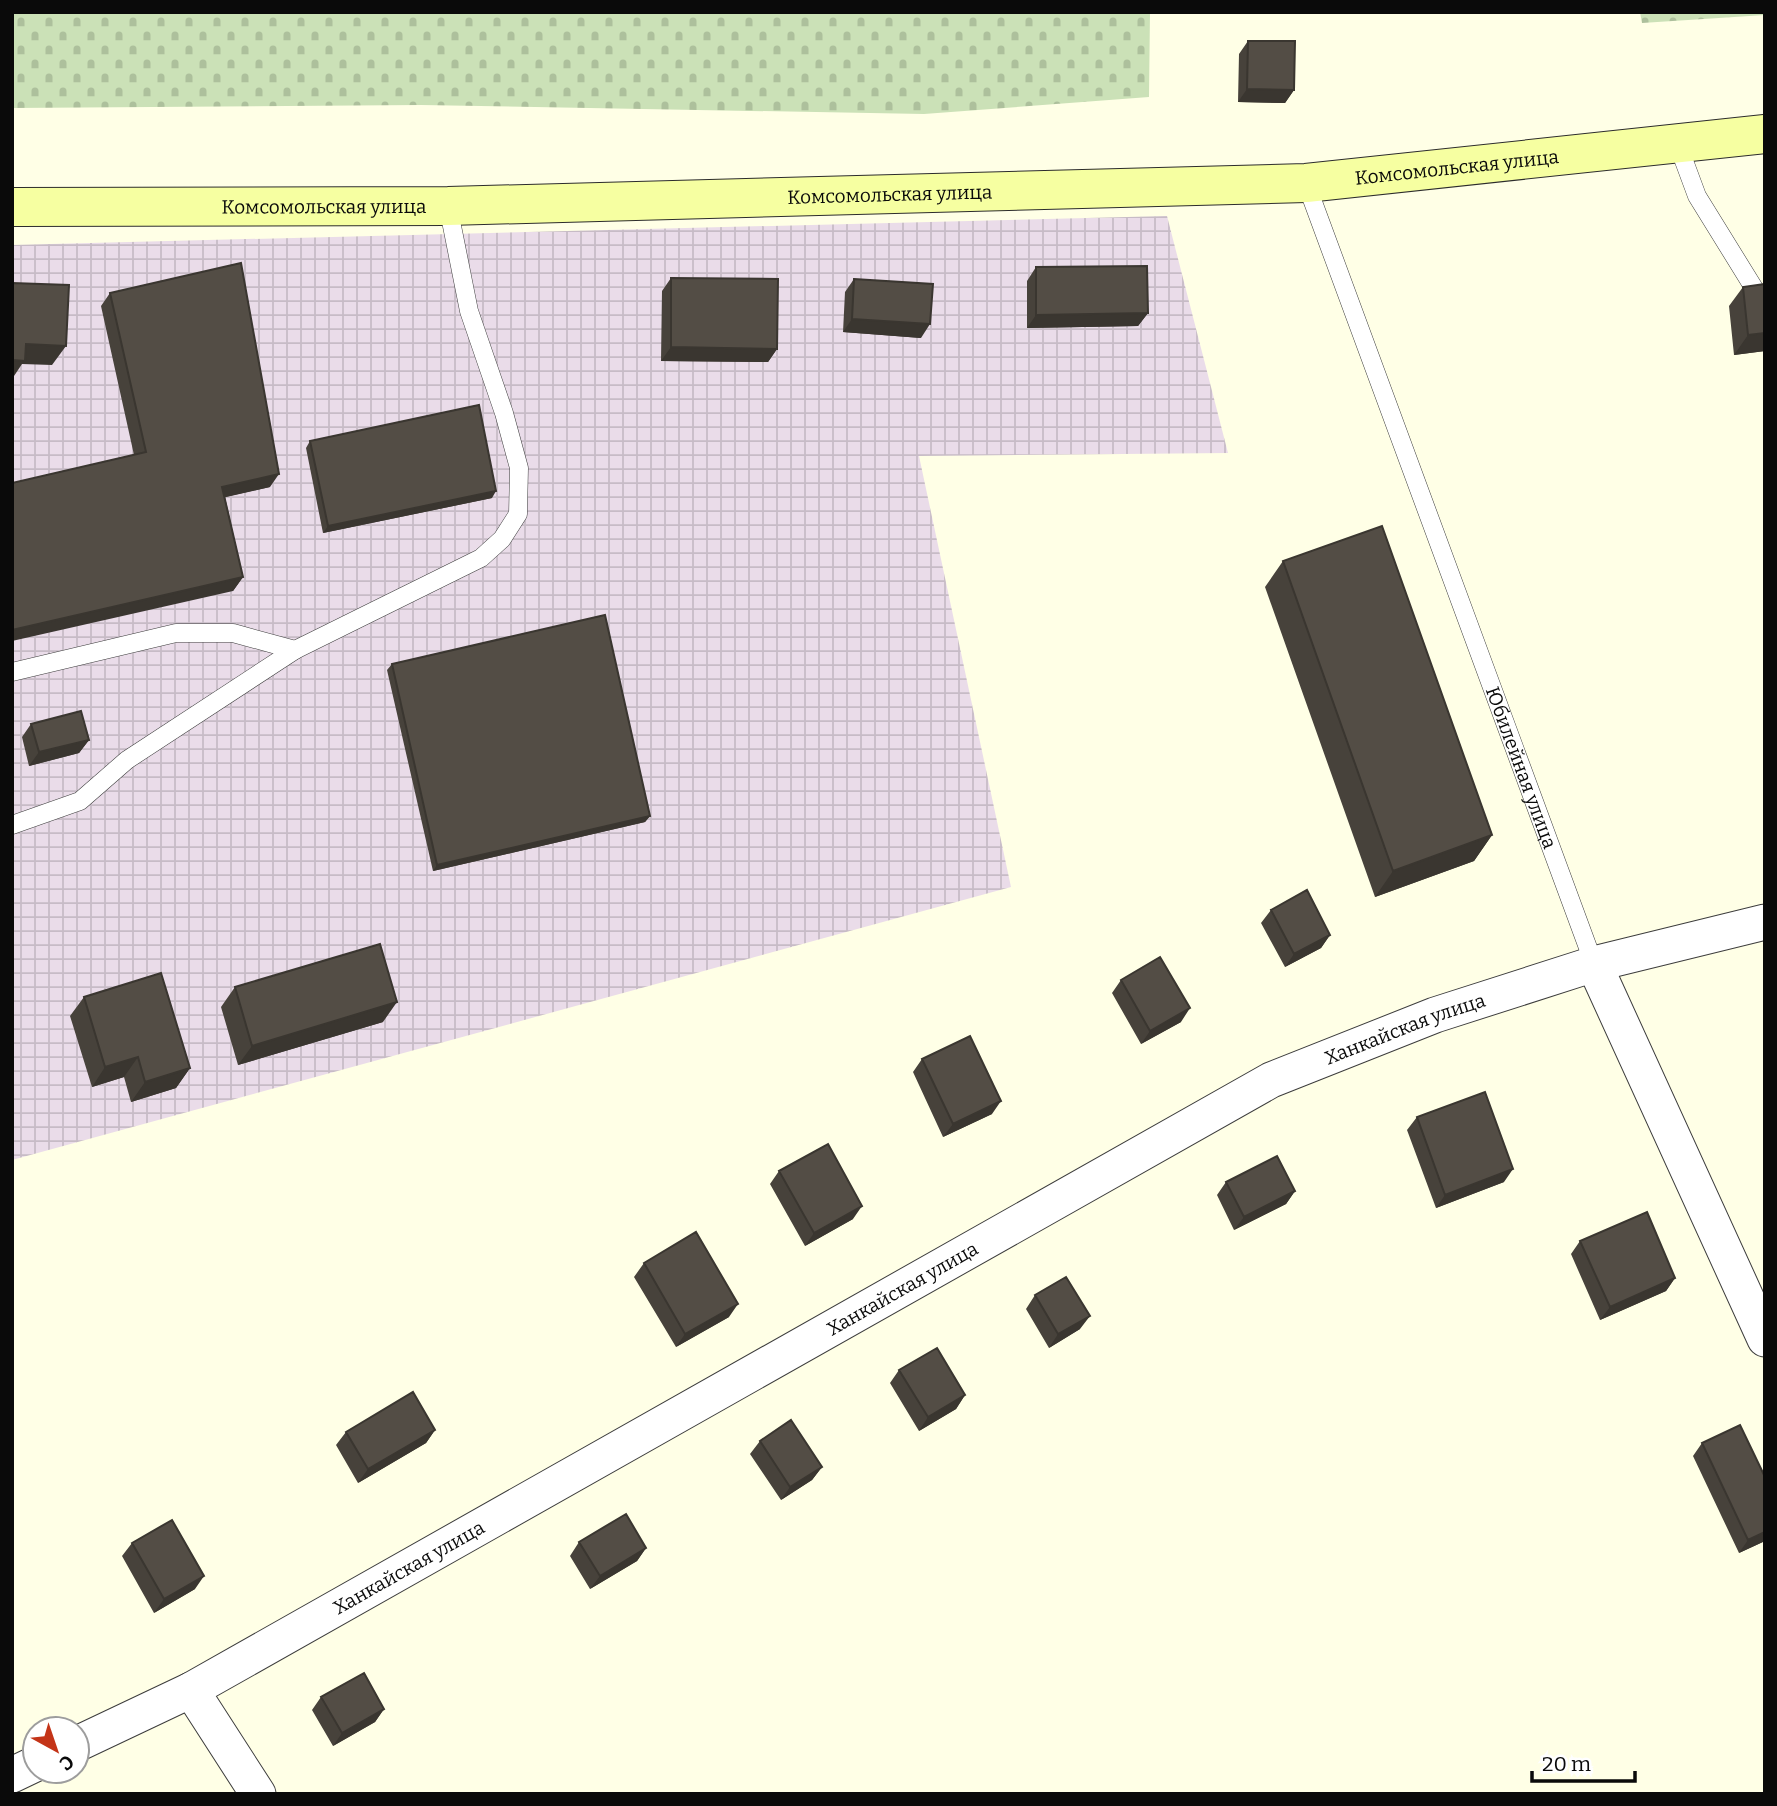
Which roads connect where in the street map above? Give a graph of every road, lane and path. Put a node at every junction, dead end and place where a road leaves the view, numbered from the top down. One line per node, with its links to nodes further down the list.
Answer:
1 (1765, 134): 2 (street, Комсомольская улица)
2 (1677, 142): 3 (street, Комсомольская улица); 6 (lane)
3 (1306, 183): 4 (street, Комсомольская улица); 11 (lane, Юбилейная улица)
4 (448, 206): 5 (street, Комсомольская улица); 7 (lane)
5 (12, 207)
6 (1765, 306)
7 (295, 650): 8 (lane); 9 (lane)
8 (12, 672)
9 (12, 825)
10 (1765, 922): 11 (street, Ханкайская улица)
11 (1594, 964): 12 (street, Юбилейная улица); 13 (street, Ханкайская улица)
12 (1765, 1339)
13 (191, 1690): 14 (street, Ханкайская улица); 15 (street)
14 (91, 1737)
15 (258, 1794)

